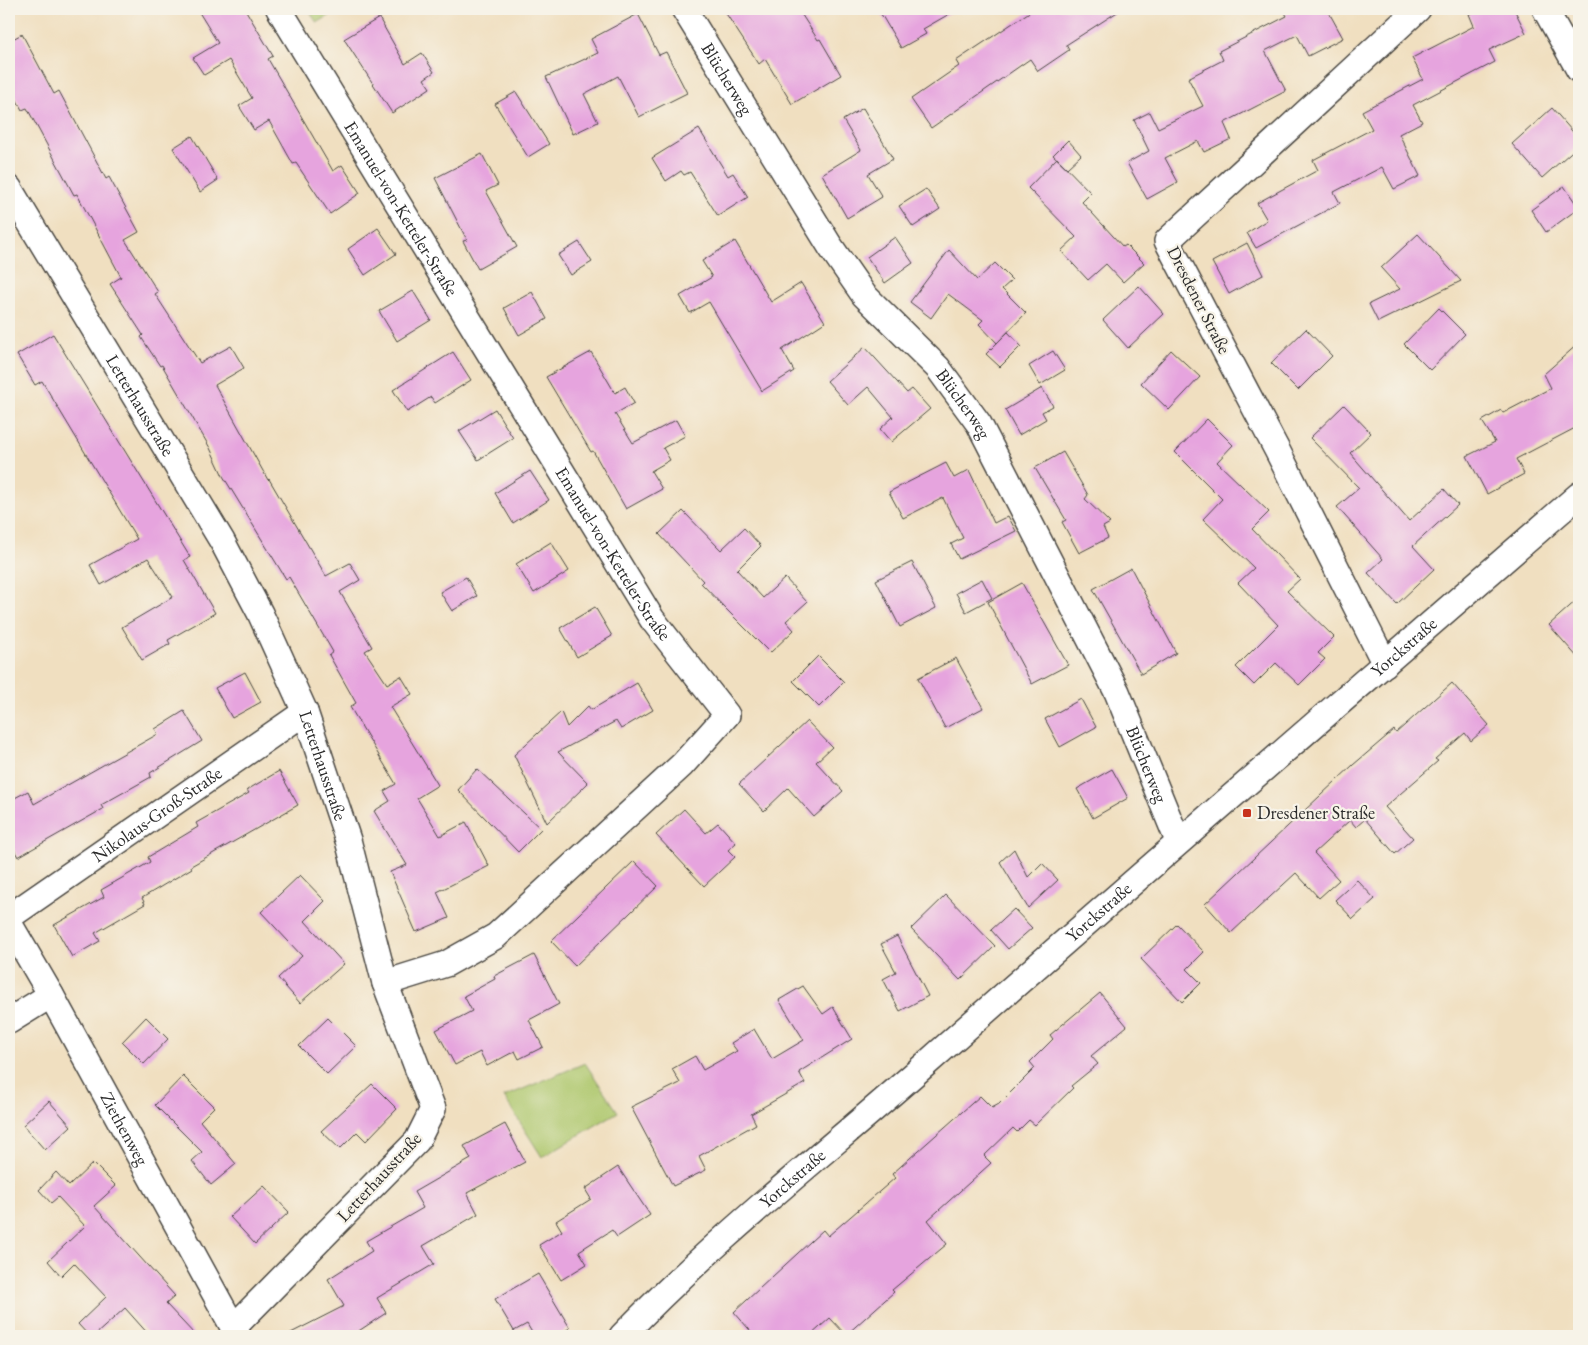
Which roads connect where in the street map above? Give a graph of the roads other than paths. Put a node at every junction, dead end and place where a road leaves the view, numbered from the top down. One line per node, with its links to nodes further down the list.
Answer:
1 (279, 9): 13 (street, Emanuel-von-Ketteler-Straße)
2 (684, 9): 10 (street, Blücherweg)
3 (1418, 9): 8 (street, Dresdener Straße)
4 (1545, 9): 5 (street)
5 (1579, 70)
6 (9, 188): 9 (street, Letterhausstraße)
7 (1579, 495): 8 (street, Yorckstraße)
8 (1385, 664): 10 (street, Yorckstraße)
9 (305, 712): 11 (street, Nikolaus-Groß-Straße); 13 (street, Letterhausstraße)
10 (1178, 841): 17 (street, Yorckstraße)
11 (9, 917)
12 (9, 923): 14 (street, Ziethenweg)
13 (384, 983): 16 (street, Letterhausstraße)
14 (51, 995): 15 (street); 16 (street, Ziethenweg)
15 (9, 1021)
16 (236, 1332)
17 (622, 1336)

